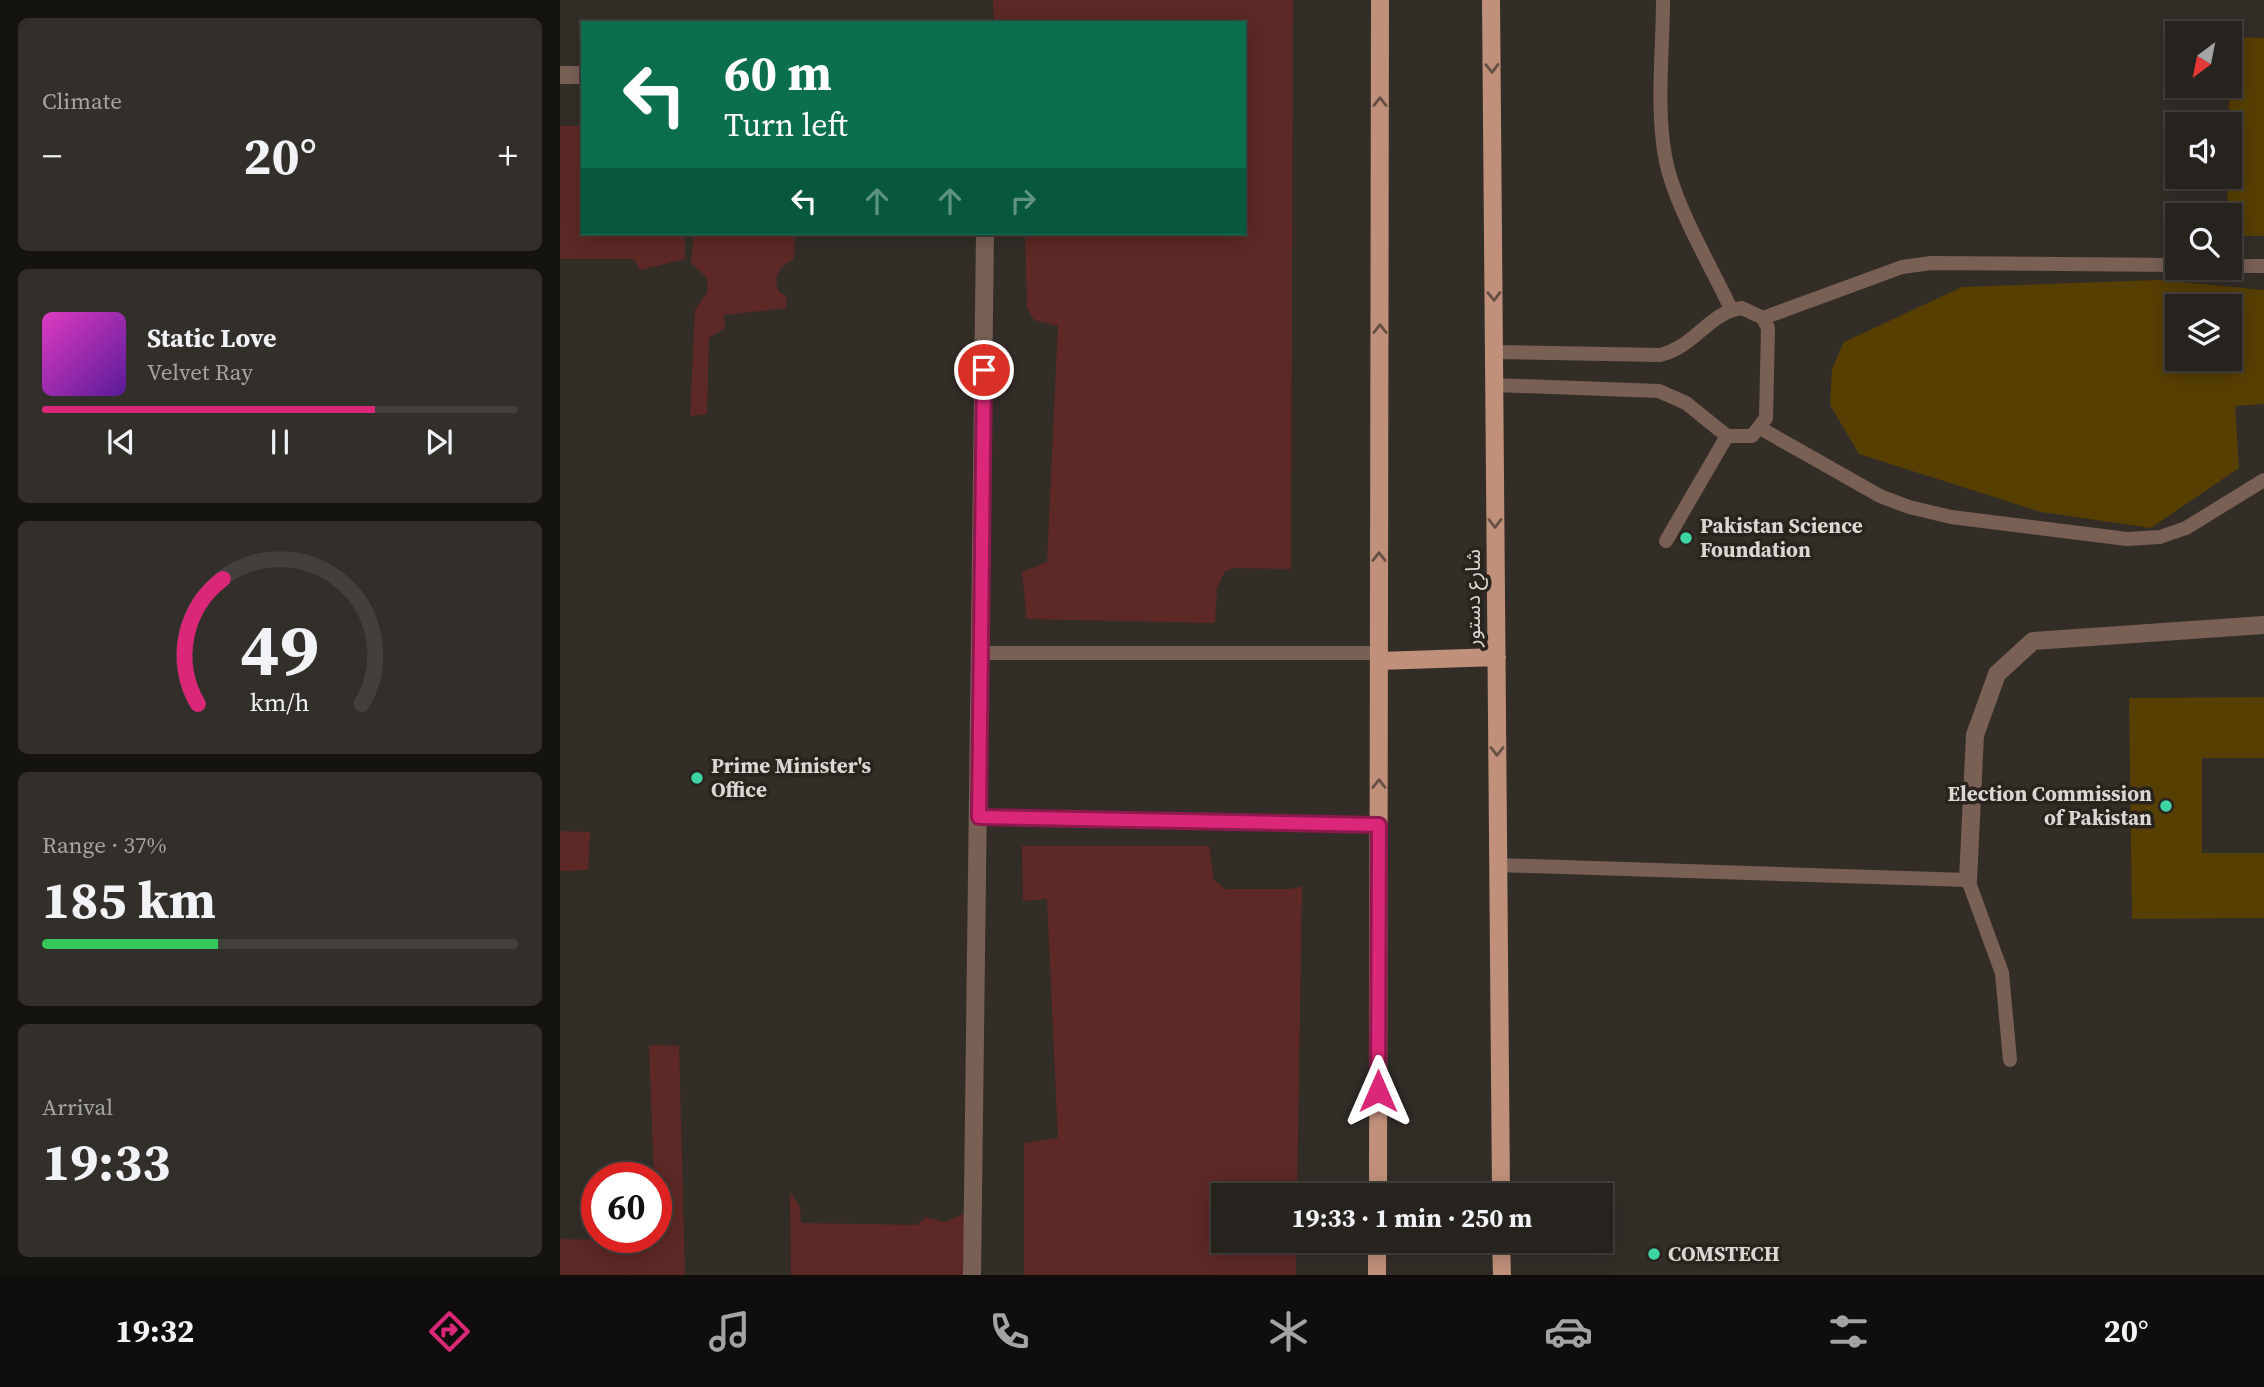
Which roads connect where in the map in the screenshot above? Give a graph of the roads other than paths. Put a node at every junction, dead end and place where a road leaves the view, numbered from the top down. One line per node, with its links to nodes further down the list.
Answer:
1 (1380, 0): 20 (main road, one-way to 1)
2 (1491, 0): 12 (main road, شارع دستور, one-way to 12)
3 (1663, 0): 10 (lane)
4 (560, 75): 5 (street)
5 (581, 75)
6 (985, 235): 19 (street)
7 (2165, 265): 11 (lane)
8 (2242, 266): 9 (lane)
9 (2264, 266)
10 (1731, 309): 11 (lane); 12 (lane)
11 (1763, 318): 14 (lane)
12 (1494, 352): 13 (main road, شارع دستور)
13 (1494, 385): 15 (lane); 21 (main road, شارع دستور, one-way to 21)
14 (1760, 428): 15 (lane); 16 (lane)
15 (1727, 436): 17 (lane)
16 (2264, 480)
17 (1666, 541)
18 (2264, 625): 25 (street)
19 (981, 653): 20 (lane); 22 (street)
20 (1379, 657): 21 (main road); 23 (main road, one-way to 20)
21 (1496, 657): 24 (main road, شارع دستور, one-way to 24)
22 (979, 817): 23 (lane); 31 (street)
23 (1379, 825): 27 (main road)
24 (1498, 865): 25 (lane); 28 (main road, شارع دستور)
25 (1968, 880): 26 (lane)
26 (2010, 1060)
27 (1378, 1183)
28 (1501, 1183)
29 (1377, 1253): 32 (main road)
30 (1501, 1253): 33 (main road)
31 (971, 1275)
32 (1377, 1275)
33 (1502, 1275)

